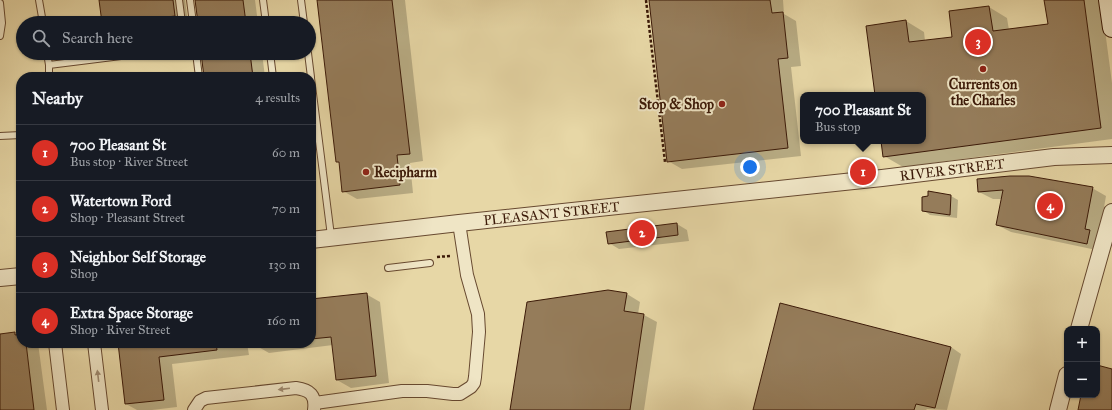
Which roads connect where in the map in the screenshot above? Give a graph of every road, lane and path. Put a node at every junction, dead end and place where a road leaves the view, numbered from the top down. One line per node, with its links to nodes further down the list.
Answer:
1 (39, 0): 9 (lane)
2 (179, 0): 10 (lane)
3 (190, 0): 11 (lane)
4 (263, 0): 12 (lane)
5 (301, 0): 13 (lane)
6 (646, 0): 30 (path)
7 (1108, 0): 14 (main road)
8 (0, 3): 15 (lane)
9 (42, 16)
10 (181, 16)
11 (192, 16)
12 (265, 16)
13 (303, 16)
14 (1112, 28)
15 (0, 36)
16 (48, 60): 21 (lane)
17 (89, 60): 21 (lane)
18 (197, 60): 23 (lane)
19 (271, 60): 24 (lane)
20 (309, 60): 25 (lane)
21 (49, 65): 22 (lane)
22 (49, 72)
23 (198, 72)
24 (272, 72)
25 (310, 72)
26 (316, 117): 34 (lane)
27 (16, 135): 28 (lane)
28 (0, 136)
29 (1112, 155): 31 (street, RIVER STREET)
30 (665, 162)
31 (792, 188): 33 (street, PLEASANT STREET)
32 (1112, 212): 40 (street)
33 (459, 223): 34 (street, PLEASANT STREET); 44 (street)
34 (331, 238): 35 (street, PLEASANT STREET)
35 (316, 240)
36 (430, 263): 37 (lane)
37 (388, 268)
38 (16, 276): 39 (street)
39 (0, 278)
40 (1080, 326)
41 (56, 348): 45 (street)
42 (95, 348): 46 (street, one-way to 42)
43 (1064, 387): 48 (street)
44 (315, 406): 47 (street, one-way to 47)
45 (63, 410)
46 (102, 410)
47 (194, 410)
48 (1058, 410)

